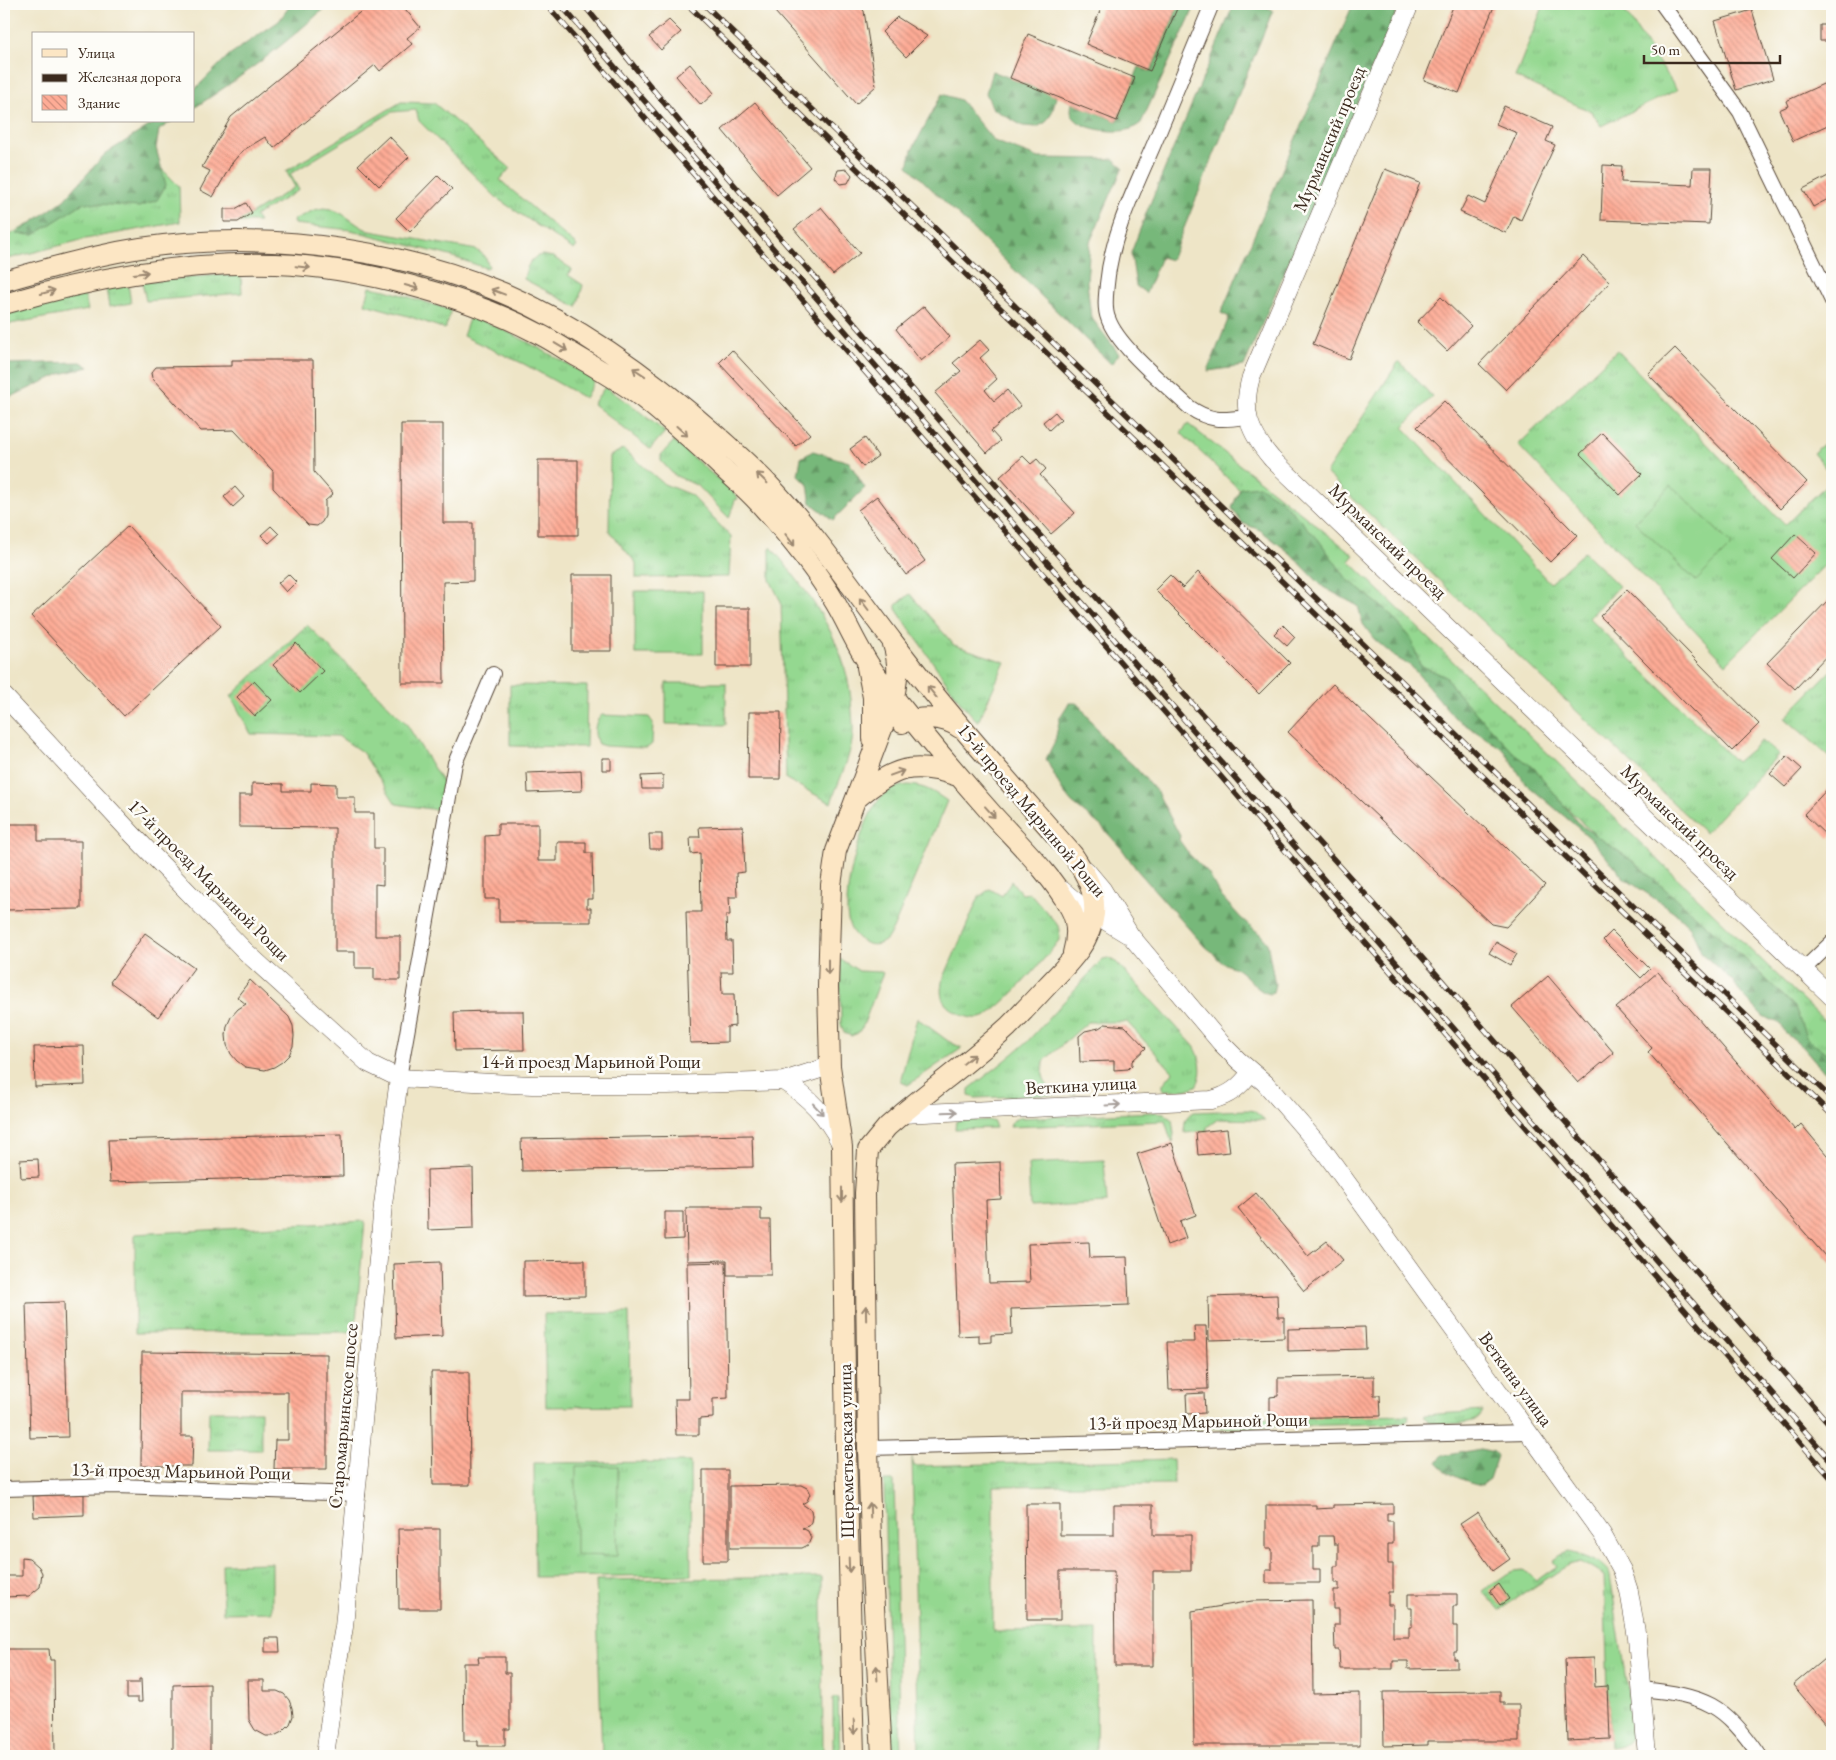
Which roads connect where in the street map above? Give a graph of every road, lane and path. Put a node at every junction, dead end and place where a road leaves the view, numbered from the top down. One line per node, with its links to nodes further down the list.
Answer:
1 (1212, 4): 7 (street)
2 (1410, 4): 7 (street, Мурманский проезд)
3 (1662, 4): 5 (street)
4 (4, 281): 8 (main road, 15-й проезд Марьиной Рощи, one-way to 4)
5 (1832, 301)
6 (4, 304): 9 (main road, 15-й проезд Марьиной Рощи, one-way to 9)
7 (1247, 417): 24 (street, Мурманский проезд)
8 (893, 643): 11 (main road); 14 (main road, 15-й проезд Марьиной Рощи, one-way to 8)
9 (865, 661): 11 (main road, 15-й проезд Марьиной Рощи); 15 (main road)
10 (493, 674): 28 (street)
11 (894, 697): 13 (main road, 15-й проезд Марьиной Рощи); 15 (main road)
12 (5, 701): 28 (street, 17-й проезд Марьиной Рощи)
13 (912, 719): 14 (main road); 15 (main road); 16 (main road, 15-й проезд Марьиной Рощи)
14 (963, 730): 18 (main road, 15-й проезд Марьиной Рощи)
15 (872, 751): 17 (main road, Шереметьевская улица)
16 (958, 776): 17 (main road, one-way to 16); 19 (main road, 15-й проезд Марьиной Рощи, one-way to 19)
17 (856, 799): 26 (main road, Шереметьевская улица, one-way to 26)
18 (1073, 854): 20 (main road); 21 (street, 15-й проезд Марьиной Рощи)
19 (1047, 876): 20 (street, 15-й проезд Марьиной Рощи); 23 (main road)
20 (1094, 913): 21 (street, 15-й проезд Марьиной Рощи); 23 (main road)
21 (1130, 935): 27 (street, Веткина улица)
22 (1832, 942): 24 (street)
23 (1070, 962): 30 (main road, one-way to 23)
24 (1804, 970): 25 (street, Мурманский проезд)
25 (1832, 997)
26 (830, 1066): 29 (street, 14-й проезд Марьиной Рощи); 31 (main road, Шереметьевская улица)
27 (1251, 1072): 30 (street, Веткина улица, one-way to 27); 32 (street, Веткина улица)
28 (399, 1078): 29 (street, 14-й проезд Марьиной Рощи); 35 (street, Старомарьинское шоссе)
29 (783, 1081): 31 (street, one-way to 31)
30 (902, 1114): 33 (main road, Шереметьевская улица, one-way to 30)
31 (842, 1147): 38 (main road, Шереметьевская улица, one-way to 38)
32 (1528, 1432): 33 (street, 13-й проезд Марьиной Рощи); 36 (street, Веткина улица)
33 (868, 1448): 39 (main road, Шереметьевская улица, one-way to 33)
34 (4, 1490): 35 (street, 13-й проезд Марьиной Рощи)
35 (358, 1494): 37 (street, Старомарьинское шоссе)
36 (1642, 1689): 40 (street, Веткина улица); 41 (street)
37 (325, 1756)
38 (854, 1756)
39 (882, 1756)
40 (1647, 1756)
41 (1760, 1756)

